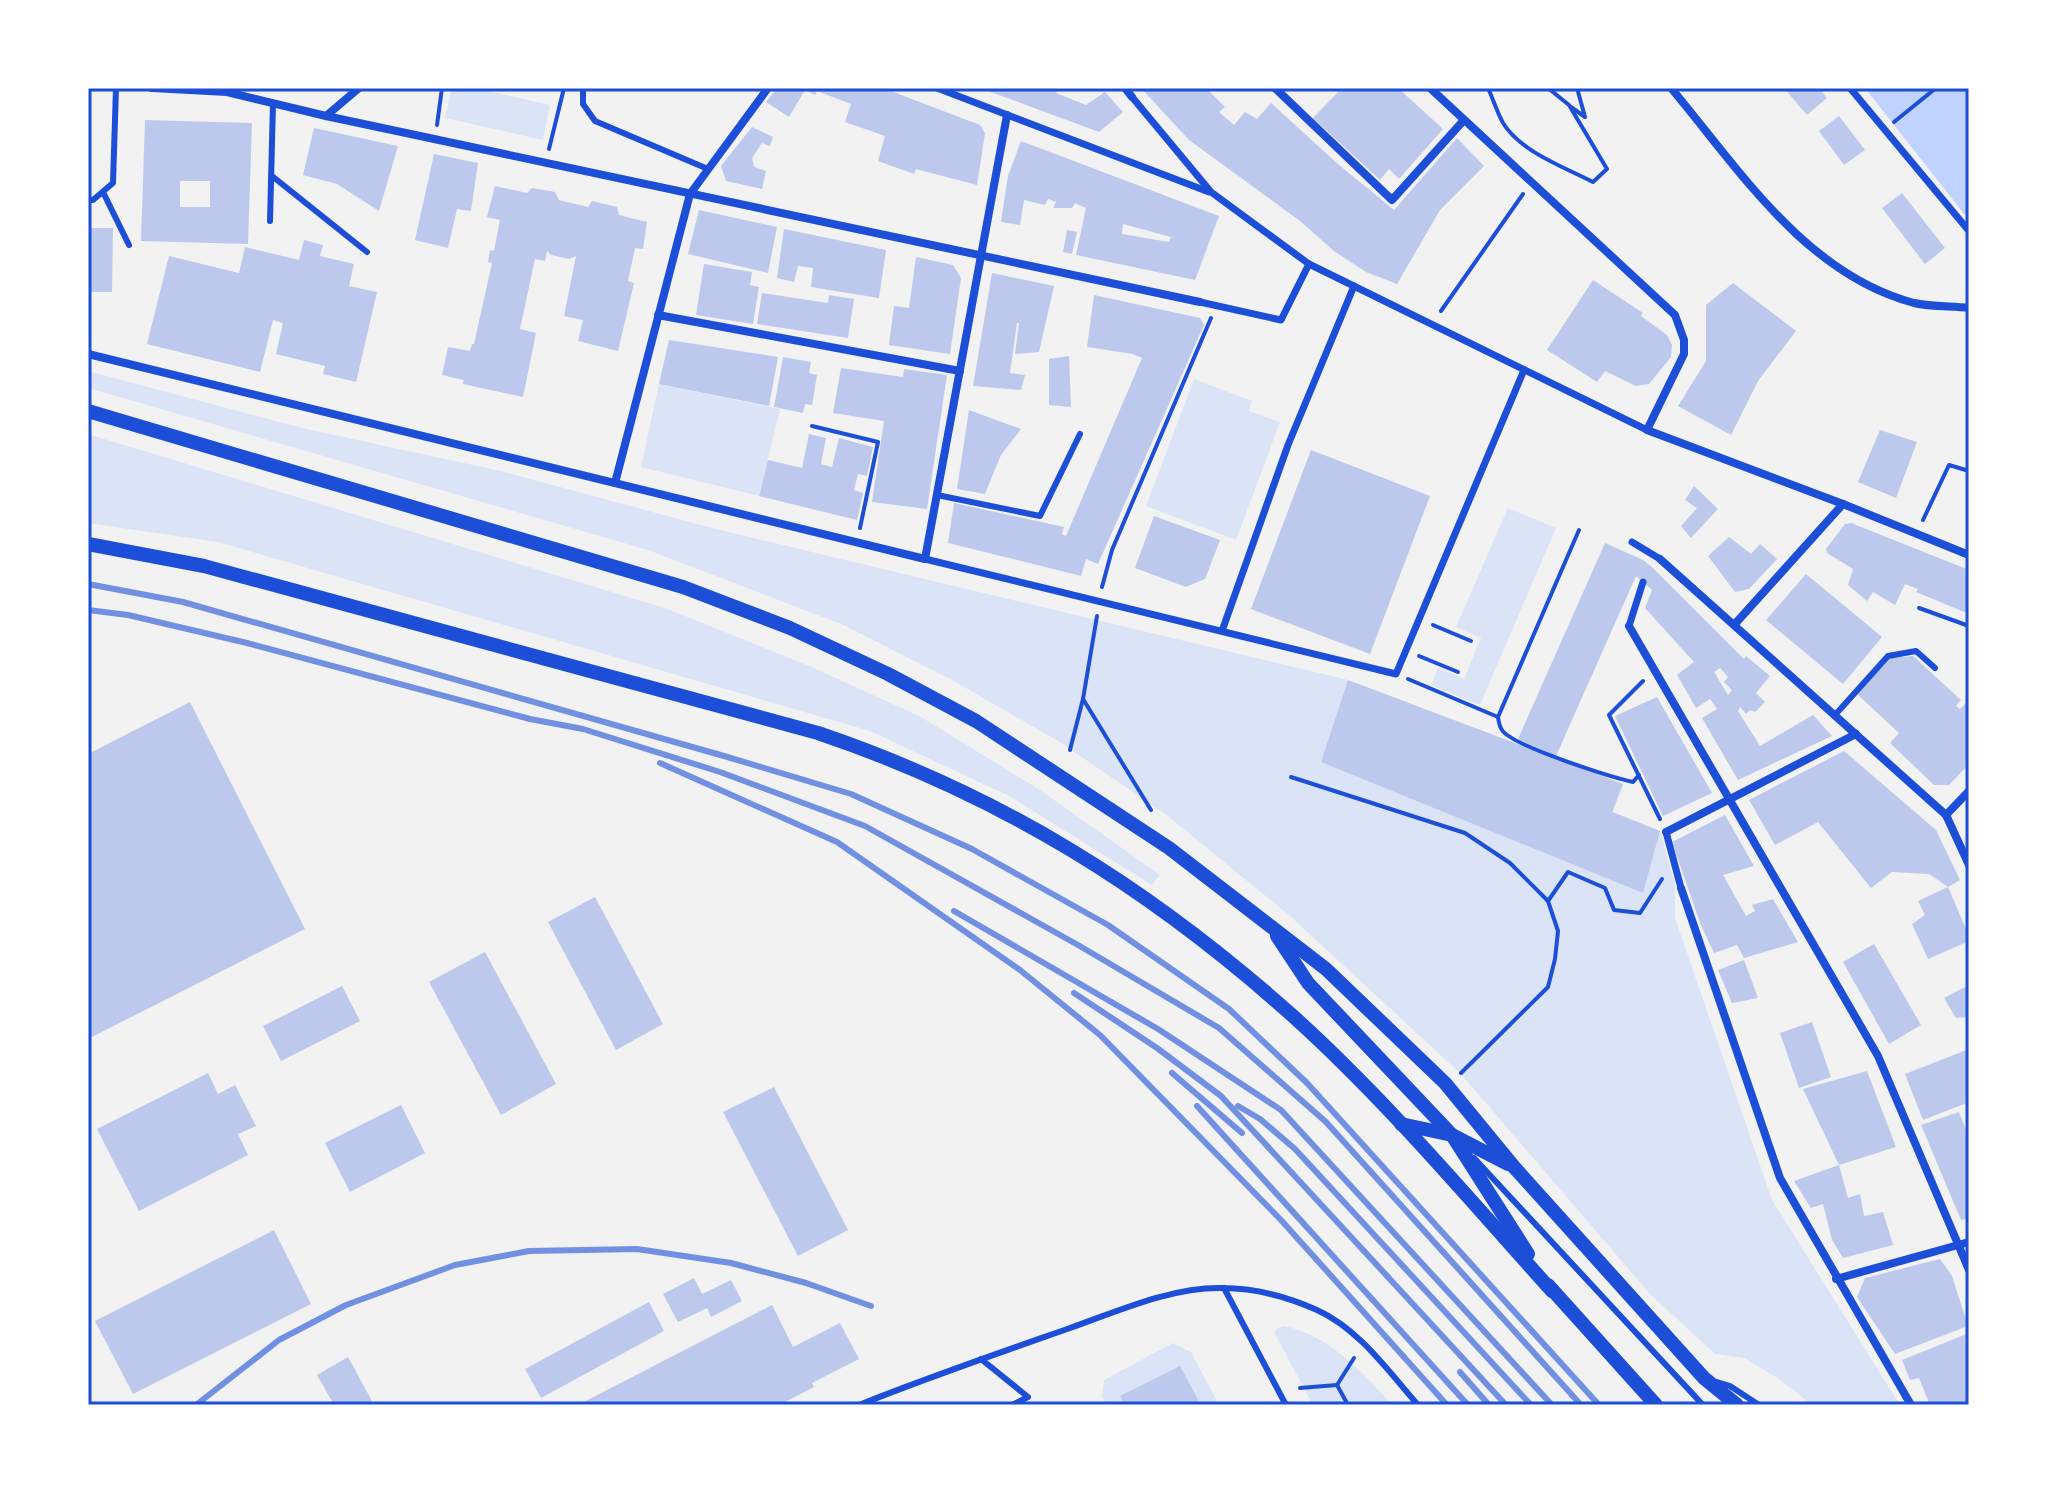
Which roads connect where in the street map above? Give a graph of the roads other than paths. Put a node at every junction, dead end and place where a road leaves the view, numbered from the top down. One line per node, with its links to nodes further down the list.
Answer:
1 (116, 88): 20 (lane)
2 (152, 88): 12 (street)
3 (359, 88): 16 (street)
4 (583, 88): 18 (lane)
5 (768, 88): 18 (street)
6 (937, 88): 15 (street)
7 (1125, 88): 13 (street)
8 (1275, 88): 17 (street)
9 (1430, 88): 17 (street)
10 (1671, 88): 32 (street)
11 (1850, 88): 25 (street)
12 (226, 90): 14 (street)
13 (1132, 97): 21 (street)
14 (273, 103): 16 (street); 19 (lane)
15 (1007, 115): 21 (street); 28 (street)
16 (326, 116): 22 (street)
17 (1464, 120): 38 (street)
18 (708, 169): 22 (street)
19 (272, 176): 24 (lane); 27 (lane)
20 (103, 192): 23 (lane); 26 (lane)
21 (1211, 192): 29 (street)
22 (690, 194): 28 (street); 33 (street)
23 (88, 200)
24 (270, 221)
25 (1969, 231)
26 (129, 245)
27 (367, 252)
28 (981, 256): 31 (street); 36 (street)
29 (1309, 264): 30 (street); 31 (street)
30 (1354, 286): 35 (street); 51 (street)
31 (1200, 302)
32 (1969, 308)
33 (658, 315): 36 (street); 40 (street)
34 (88, 354): 40 (street)
35 (1524, 370): 38 (street); 51 (street)
36 (960, 371): 41 (street)
37 (88, 411): 61 (street)
38 (1644, 429): 42 (street)
39 (1080, 434): 41 (lane)
40 (615, 483): 46 (street)
41 (937, 495): 46 (street)
42 (1843, 504): 45 (street); 49 (street)
43 (1632, 542): 47 (street)
44 (88, 544): 62 (street)
45 (1969, 555)
46 (925, 559): 51 (street)
47 (1660, 559): 49 (street)
48 (1643, 582): 50 (street)
49 (1734, 625): 53 (street)
50 (1629, 626): 56 (street)
51 (1222, 631)
52 (1935, 668): 53 (lane)
53 (1835, 715): 54 (street)
54 (1856, 734): 56 (street); 57 (street)
55 (1969, 791): 57 (street)
56 (1730, 800): 58 (street); 66 (street)
57 (1946, 815): 59 (street)
58 (1666, 832): 60 (street)
59 (1969, 865)
60 (1681, 888): 68 (street)
61 (1270, 925): 63 (street); 64 (street)
62 (1401, 1123): 63 (street); 70 (street)
63 (1452, 1135): 64 (street); 70 (street); 78 (lane)
64 (1514, 1167): 72 (street)
65 (1969, 1242): 66 (street)
66 (1958, 1245): 67 (street); 68 (street)
67 (1969, 1270)
68 (1836, 1279): 81 (street)
69 (1224, 1288): 71 (lane); 75 (lane); 76 (lane)
70 (1552, 1291): 77 (street)
71 (981, 1359): 73 (lane); 74 (lane)
72 (1704, 1378): 79 (street); 80 (lane)
73 (859, 1405)
74 (1012, 1405)
75 (1286, 1405)
76 (1418, 1405)
77 (1656, 1405)
78 (1703, 1405)
79 (1737, 1405)
80 (1759, 1405)
81 (1911, 1405)

